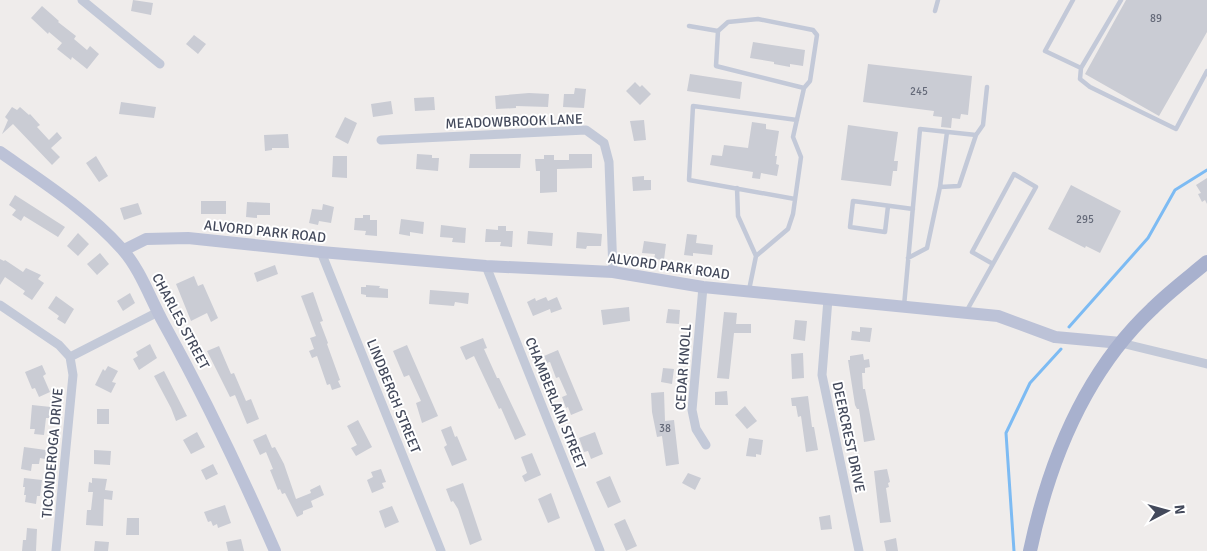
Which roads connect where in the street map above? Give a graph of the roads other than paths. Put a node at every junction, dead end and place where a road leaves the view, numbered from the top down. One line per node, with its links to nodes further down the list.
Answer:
1 (82, 0): 8 (street)
2 (938, 0): 5 (lane)
3 (1073, 0): 9 (lane)
4 (1121, 0): 9 (lane)
5 (935, 11)
6 (689, 26): 7 (lane)
7 (718, 31): 12 (lane); 12 (lane)
8 (160, 64)
9 (1081, 68): 10 (lane)
10 (1207, 71)
11 (987, 87): 15 (lane)
12 (804, 88): 13 (lane)
13 (797, 120): 19 (lane); 20 (lane)
14 (947, 132): 15 (lane); 18 (lane); 22 (lane)
15 (976, 135): 18 (lane)
16 (381, 140): 30 (street, MEADOWBROOK LANE)
17 (0, 152): 23 (street, CHARLES STREET)
18 (940, 187): 26 (lane)
19 (737, 188): 20 (lane); 25 (lane)
20 (796, 199): 25 (lane)
21 (888, 206): 21 (lane); 22 (lane)
22 (913, 209): 26 (lane)
23 (124, 250): 24 (street, ALVORD PARK ROAD); 36 (street, CHARLES STREET)
24 (320, 252): 29 (street, ALVORD PARK ROAD); 44 (street, LINDBERGH STREET)
25 (756, 256): 32 (lane)
26 (908, 258): 35 (lane)
27 (1207, 262): 38 (main road)
28 (993, 264): 28 (lane); 37 (lane)
29 (486, 266): 30 (street, ALVORD PARK ROAD); 45 (street, CHAMBERLAIN STREET)
30 (613, 272): 31 (street, ALVORD PARK ROAD)
31 (703, 287): 32 (street, ALVORD PARK ROAD); 41 (street, CEDAR KNOLL)
32 (748, 291): 33 (street, ALVORD PARK ROAD)
33 (828, 299): 35 (street, ALVORD PARK ROAD); 46 (street, DEERCREST DRIVE)
34 (0, 305): 39 (street)
35 (904, 306): 37 (street, ALVORD PARK ROAD)
36 (158, 312): 39 (street); 43 (street, CHARLES STREET)
37 (966, 313): 38 (street, ALVORD PARK ROAD)
38 (1121, 343): 40 (street, ALVORD PARK ROAD); 47 (main road)
39 (70, 357): 42 (street, TICONDEROGA DRIVE)
40 (1207, 364)
41 (706, 445)
42 (56, 551)
43 (274, 551)
44 (441, 551)
45 (600, 551)
46 (859, 551)
47 (1030, 551)

